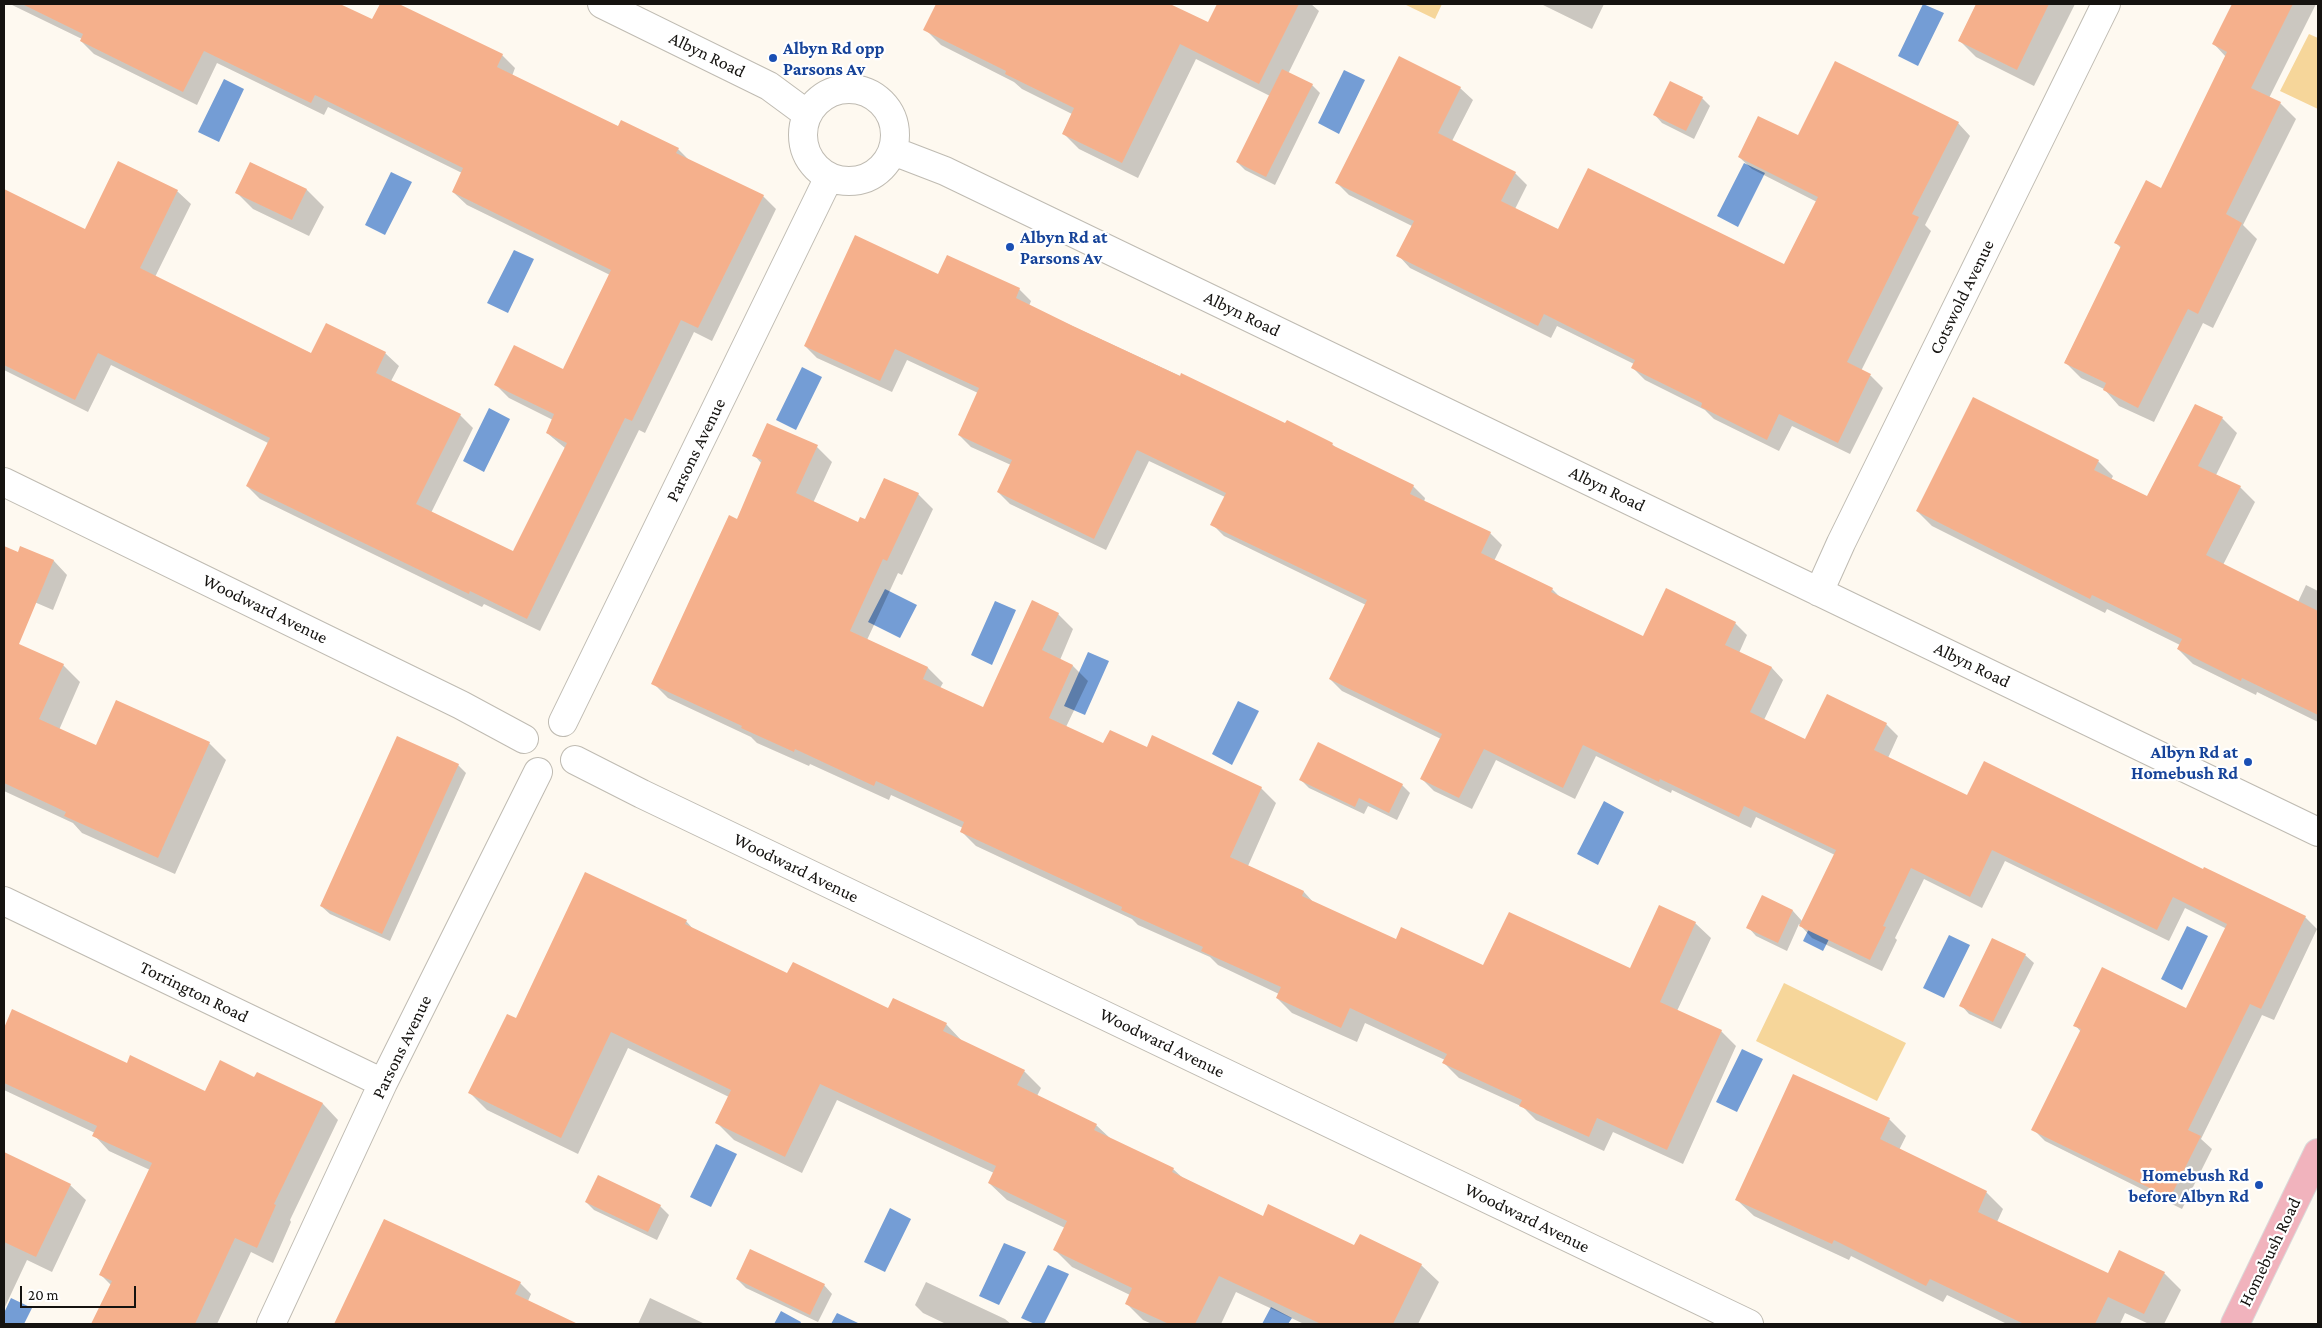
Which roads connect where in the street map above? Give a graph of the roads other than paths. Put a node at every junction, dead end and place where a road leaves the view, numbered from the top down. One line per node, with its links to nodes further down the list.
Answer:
1 (602, 4): 3 (street, Albyn Road)
2 (2106, 4): 7 (street, Cotswold Avenue)
3 (807, 114): 4 (street); 5 (street)
4 (893, 151): 5 (street); 7 (street, Albyn Road)
5 (829, 177): 8 (street, Parsons Avenue)
6 (4, 482): 9 (street, Woodward Avenue)
7 (1819, 592): 12 (street, Albyn Road)
8 (563, 722): 9 (street); 10 (street)
9 (524, 739): 11 (street)
10 (575, 760): 11 (street); 17 (street, Woodward Avenue)
11 (538, 772): 14 (street, Parsons Avenue)
12 (2318, 832)
13 (4, 901): 14 (street, Torrington Road)
14 (383, 1083): 16 (street, Parsons Avenue)
15 (2318, 1153): 18 (main road, Homebush Road)
16 (271, 1324)
17 (1750, 1324)
18 (2235, 1324)

